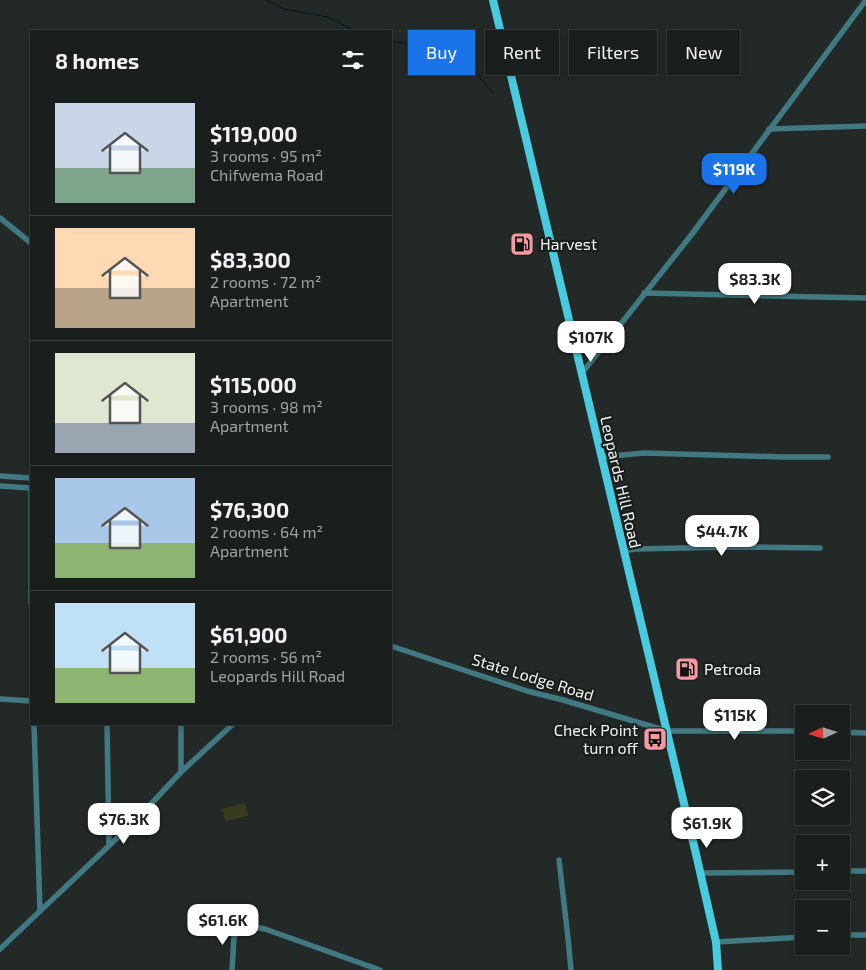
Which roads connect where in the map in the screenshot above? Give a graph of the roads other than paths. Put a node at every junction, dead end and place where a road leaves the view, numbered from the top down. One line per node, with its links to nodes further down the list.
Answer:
1 (493, 0): 9 (main road, Leopards Hill Road)
2 (866, 0): 4 (street)
3 (866, 126): 4 (street)
4 (769, 129): 7 (street)
5 (0, 218): 6 (street)
6 (30, 242)
7 (644, 293): 8 (street); 9 (street)
8 (866, 298)
9 (582, 373): 10 (main road, Leopards Hill Road)
10 (601, 457): 11 (street); 17 (main road, Leopards Hill Road)
11 (828, 457)
12 (0, 476): 13 (street)
13 (30, 478)
14 (0, 486): 15 (street)
15 (30, 488)
16 (820, 548): 17 (street)
17 (623, 551): 25 (main road, Leopards Hill Road)
18 (392, 646): 25 (street, State Lodge Road)
19 (0, 699): 20 (street)
20 (30, 701)
21 (34, 725): 36 (street)
22 (107, 725): 30 (street)
23 (181, 725): 29 (street)
24 (232, 725): 29 (street)
25 (667, 731): 26 (street, State Lodge Road); 35 (main road, Leopards Hill Road)
26 (795, 731)
27 (850, 732): 28 (street)
28 (866, 733)
29 (181, 772): 30 (street)
30 (109, 845): 36 (street)
31 (558, 860): 44 (street)
32 (866, 871): 34 (street)
33 (795, 872): 35 (street)
34 (850, 872)
35 (700, 873): 40 (main road, Leopards Hill Road)
36 (40, 911): 41 (street)
37 (850, 935): 38 (street)
38 (866, 935)
39 (795, 938): 40 (street)
40 (716, 942): 45 (main road, Leopards Hill Road)
41 (0, 949)
42 (232, 970): 43 (street)
43 (380, 970)
44 (571, 970)
45 (718, 970)

